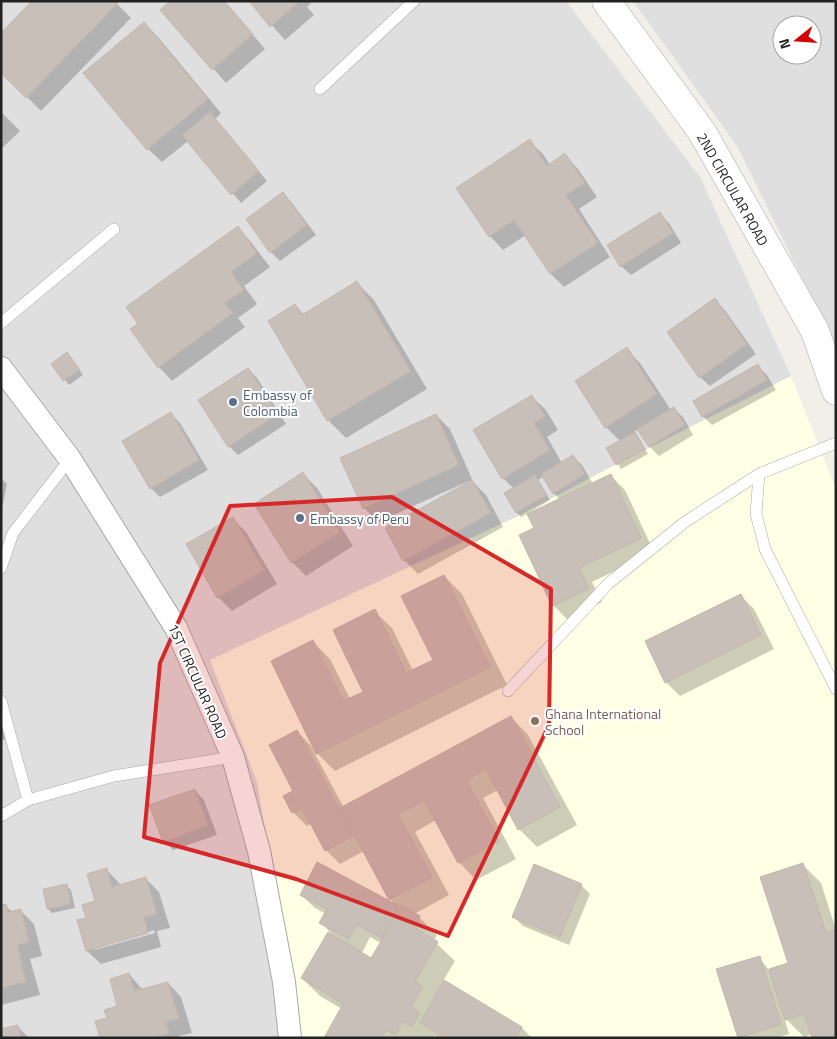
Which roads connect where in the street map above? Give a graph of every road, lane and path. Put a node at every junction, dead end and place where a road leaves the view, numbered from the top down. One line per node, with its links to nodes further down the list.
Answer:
1 (414, 1): 3 (lane)
2 (606, 1): 7 (street, 2ND CIRCULAR ROAD)
3 (320, 89)
4 (114, 229): 5 (lane)
5 (1, 323)
6 (1, 368): 9 (street, 1ST CIRCULAR ROAD)
7 (836, 391)
8 (836, 443): 10 (lane)
9 (70, 459): 11 (lane); 15 (street, 1ST CIRCULAR ROAD)
10 (760, 474): 12 (lane); 13 (lane)
11 (1, 568)
12 (836, 689)
13 (508, 691)
14 (1, 701): 16 (lane)
15 (233, 757): 16 (lane); 18 (street, 1ST CIRCULAR ROAD)
16 (28, 800): 17 (lane)
17 (1, 816)
18 (290, 1038)

